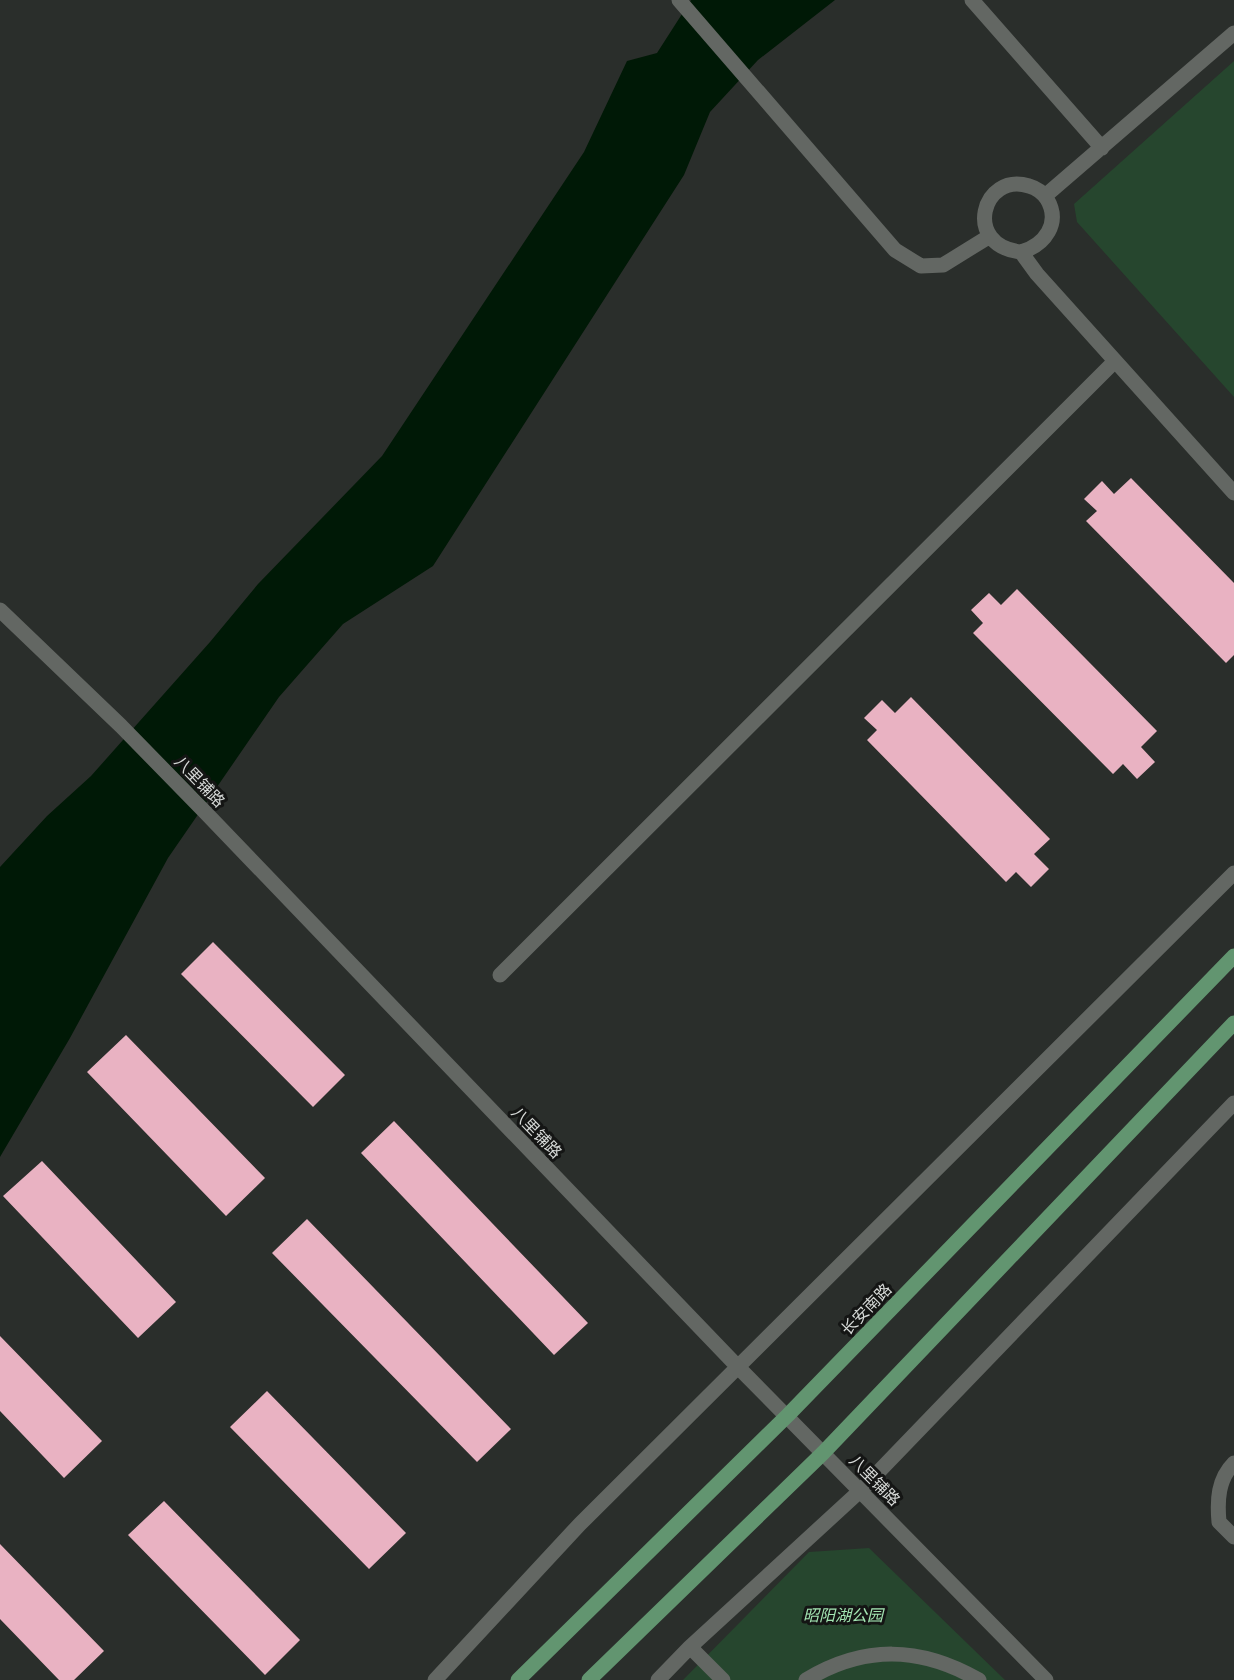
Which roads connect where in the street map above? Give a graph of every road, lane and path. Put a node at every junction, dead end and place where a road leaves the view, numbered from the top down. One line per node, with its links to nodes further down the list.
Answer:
1 (679, 0): 6 (street)
2 (972, 0): 4 (street)
3 (1234, 33): 4 (street)
4 (1102, 148): 5 (street)
5 (1045, 196): 6 (street); 7 (street)
6 (990, 236): 7 (street)
7 (1022, 252): 8 (street)
8 (1115, 361): 9 (street); 13 (street)
9 (1234, 493)
10 (0, 610): 16 (street, 八里铺路)
11 (1234, 873): 16 (street)
12 (1234, 956): 17 (main road, 长安南路)
13 (500, 975)
14 (1234, 1023): 18 (main road)
15 (1234, 1103): 20 (street)
16 (738, 1367): 17 (street, 八里铺路); 23 (street)
17 (788, 1415): 18 (street, 八里铺路); 24 (main road, 长安南路)
18 (822, 1453): 20 (street, 八里铺路); 25 (main road)
19 (1234, 1463): 21 (street)
20 (861, 1490): 22 (street); 30 (street, 八里铺路)
21 (1234, 1537)
22 (690, 1647): 26 (street); 27 (street)
23 (435, 1680)
24 (518, 1680)
25 (589, 1680)
26 (658, 1680)
27 (723, 1680)
28 (806, 1680): 29 (street)
29 (978, 1680)
30 (1046, 1680)

